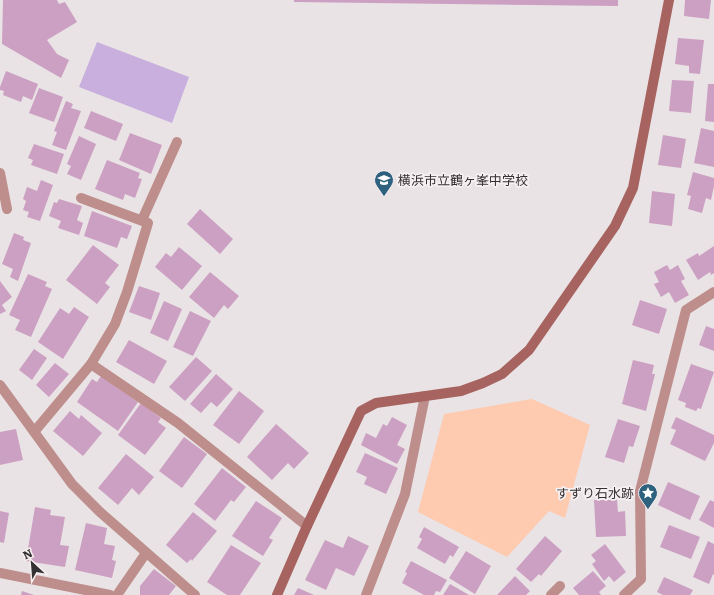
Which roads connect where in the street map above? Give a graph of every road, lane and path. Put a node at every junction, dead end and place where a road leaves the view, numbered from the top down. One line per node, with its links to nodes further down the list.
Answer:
1 (669, 0): 10 (street)
2 (176, 142): 6 (street)
3 (0, 173): 5 (street)
4 (81, 198): 6 (street)
5 (7, 209)
6 (142, 220): 8 (street)
7 (714, 292): 22 (street)
8 (91, 364): 11 (street); 12 (street)
9 (0, 385): 11 (street)
10 (425, 396): 12 (street); 20 (street)
11 (34, 432): 13 (street)
12 (307, 526): 19 (street)
13 (146, 552): 17 (street); 18 (street)
14 (0, 573): 16 (street)
15 (560, 586): 21 (street)
16 (110, 595)
17 (117, 595)
18 (195, 595)
19 (277, 595)
20 (366, 595)
21 (551, 595)
22 (624, 595)

